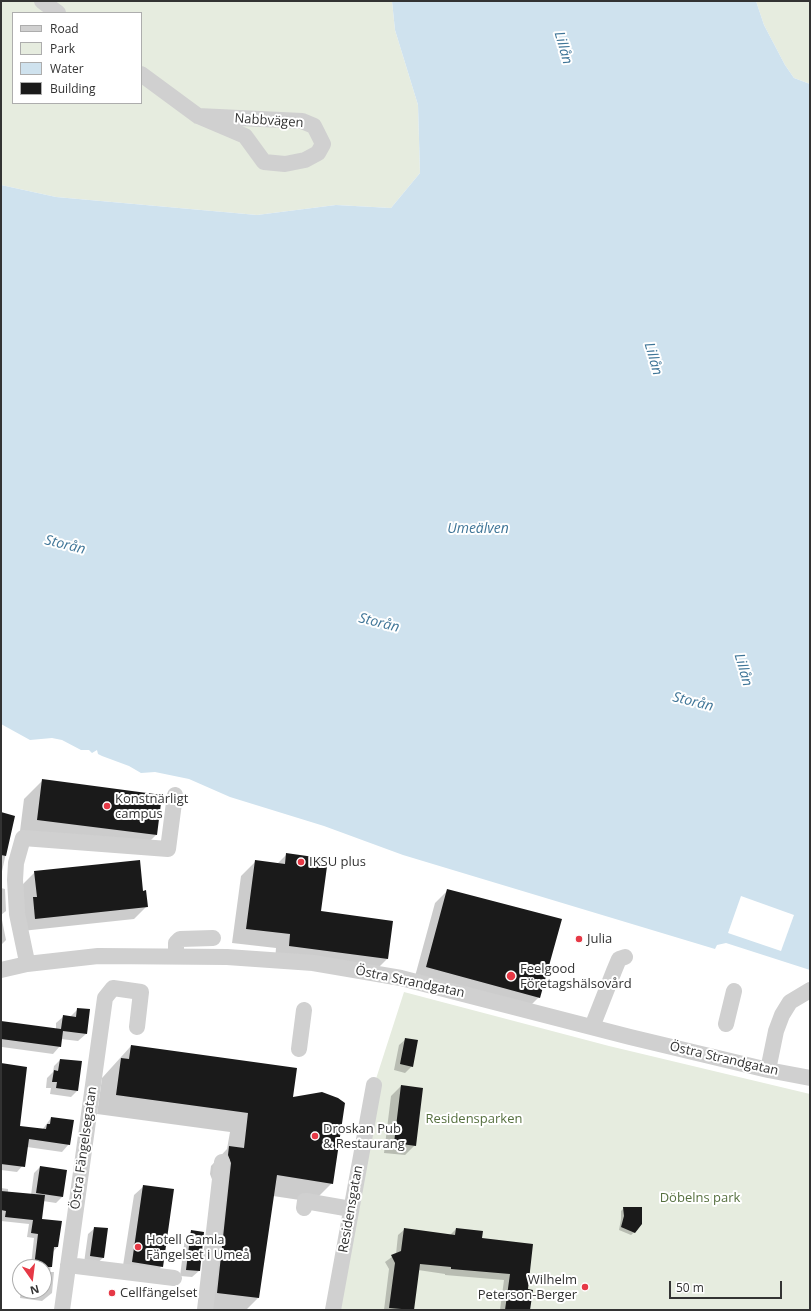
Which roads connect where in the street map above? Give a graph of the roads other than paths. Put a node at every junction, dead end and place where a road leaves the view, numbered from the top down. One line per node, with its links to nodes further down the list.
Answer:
1 (42, 1): 2 (street)
2 (57, 12)
3 (142, 75): 4 (street, Nabbvägen)
4 (198, 116): 4 (street, Nabbvägen)
5 (175, 795): 8 (street)
6 (213, 938): 7 (street)
7 (176, 956): 10 (street, Östra Strandgatan); 16 (street, Östra Strandgatan)
8 (26, 957)
9 (625, 957): 16 (street)
10 (1, 970)
11 (734, 991): 14 (street)
12 (803, 994): 18 (street)
13 (304, 1010): 17 (street)
14 (726, 1024)
15 (137, 1027): 24 (street, Östra Fängelsegatan)
16 (592, 1027): 18 (street, Östra Strandgatan)
17 (299, 1049)
18 (768, 1070): 19 (street, Östra Strandgatan)
19 (810, 1078)
20 (374, 1085): 23 (street, Residensgatan)
21 (222, 1162): 27 (street)
22 (304, 1208): 23 (street)
23 (351, 1209): 28 (street, Residensgatan)
24 (68, 1265): 25 (street); 26 (street, Östra Fängelsegatan)
25 (174, 1278)
26 (62, 1310)
27 (205, 1310)
28 (333, 1310)

